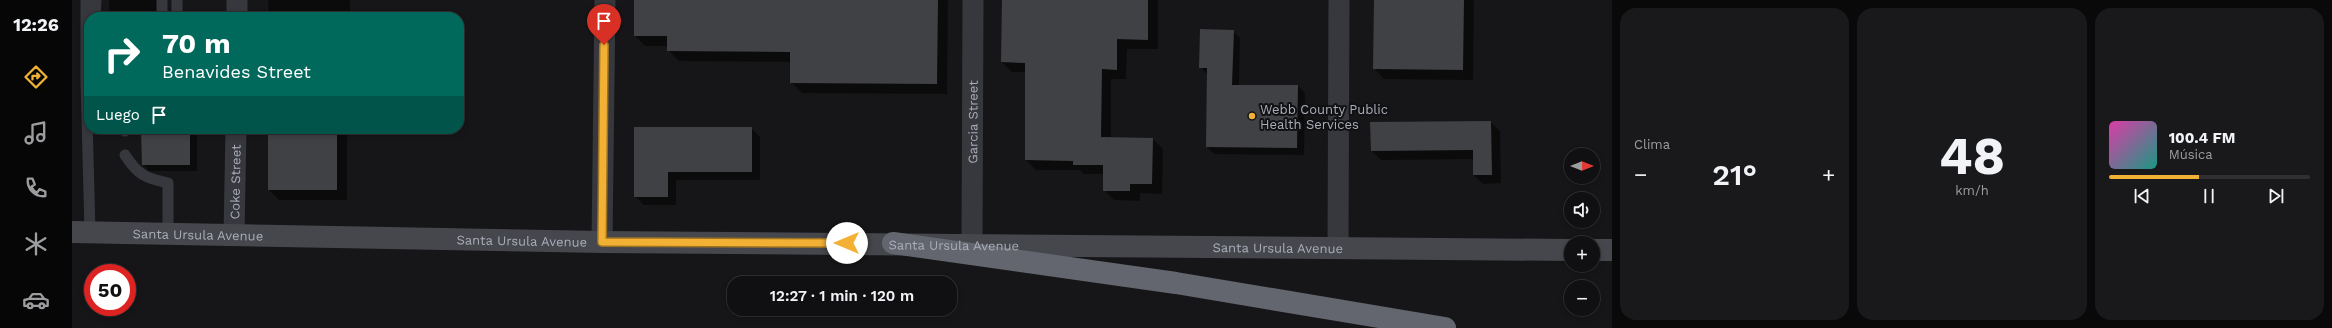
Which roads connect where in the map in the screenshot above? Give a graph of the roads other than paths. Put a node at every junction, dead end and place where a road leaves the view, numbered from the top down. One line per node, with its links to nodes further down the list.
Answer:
1 (86, 0): 9 (lane)
2 (96, 0): 10 (lane)
3 (162, 0): 11 (lane)
4 (177, 0): 12 (lane)
5 (237, 0): 13 (street)
6 (605, 0): 20 (street)
7 (973, 0): 22 (street, Garcia Street)
8 (1340, 0): 23 (street)
9 (86, 12)
10 (95, 12)
11 (162, 12)
12 (177, 12)
13 (237, 12)
14 (85, 134): 17 (lane)
15 (236, 134): 19 (street, Coke Street)
16 (125, 155): 18 (lane)
17 (81, 232): 18 (main road, Santa Ursula Avenue)
18 (168, 234): 19 (main road, Santa Ursula Avenue)
19 (234, 235): 20 (main road, Santa Ursula Avenue)
20 (602, 242): 21 (main road, Santa Ursula Avenue)
21 (893, 243): 22 (main road, Santa Ursula Avenue); 27 (highway)
22 (972, 243): 23 (main road, Santa Ursula Avenue)
23 (1338, 246): 24 (main road, Santa Ursula Avenue)
24 (1564, 250)
25 (1600, 250): 26 (main road)
26 (1612, 250)
27 (1445, 328)

